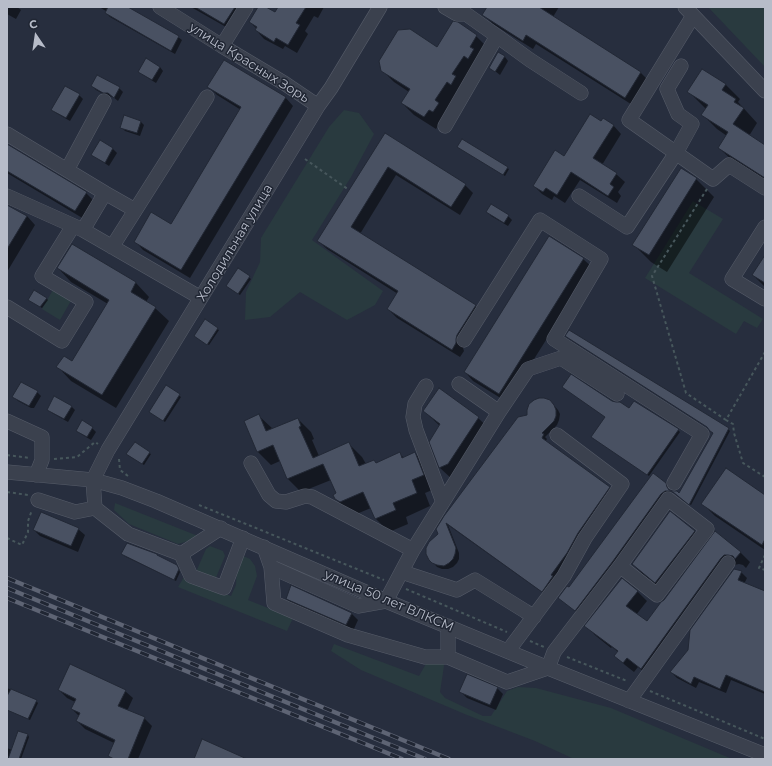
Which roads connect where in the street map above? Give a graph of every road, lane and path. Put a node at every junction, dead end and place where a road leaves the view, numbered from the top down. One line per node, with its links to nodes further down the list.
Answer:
1 (160, 7): 7 (street, улица Красных Зорь)
2 (246, 7): 7 (street)
3 (380, 7): 13 (street, Холодильная улица)
4 (445, 7): 6 (street)
5 (689, 11): 9 (street); 16 (street)
6 (497, 36): 10 (street); 14 (street)
7 (222, 46): 13 (street, улица Красных Зорь)
8 (681, 66): 16 (street)
9 (765, 91)
10 (581, 93)
11 (207, 97): 25 (street)
12 (104, 101): 18 (street)
13 (318, 106): 29 (street, Холодильная улица)
14 (445, 126)
15 (7, 134): 18 (street)
16 (676, 153): 19 (street); 24 (street)
17 (305, 159): 21 (path)
18 (67, 170): 22 (street)
19 (713, 179): 20 (street); 38 (path)
20 (765, 188)
21 (349, 190)
22 (106, 193): 25 (street); 27 (street)
23 (7, 196): 27 (street)
24 (579, 196)
25 (135, 210): 28 (street)
26 (765, 227): 30 (street)
27 (78, 228): 28 (street); 31 (street)
28 (112, 247): 29 (street)
29 (202, 298): 45 (street, Холодильная улица)
30 (765, 299)
31 (7, 307)
32 (464, 340): 46 (street)
33 (765, 352): 38 (path)
34 (460, 384): 37 (street)
35 (426, 386): 47 (street)
36 (618, 394): 37 (street)
37 (499, 412): 47 (street)
38 (726, 420): 44 (path)
39 (7, 421): 43 (street)
40 (557, 435): 63 (street)
41 (251, 463): 54 (street)
42 (7, 472): 43 (street, улица 50 лет ВЛКСМ)
43 (36, 475): 45 (street, улица 50 лет ВЛКСМ)
44 (765, 477)
45 (93, 480): 49 (street); 50 (street, улица 50 лет ВЛКСМ)
46 (674, 483)
47 (443, 502): 54 (street)
48 (35, 505): 49 (street); 51 (path)
49 (95, 508): 55 (street)
50 (220, 528): 52 (street, улица 50 лет ВЛКСМ); 55 (street)
51 (7, 538)
52 (243, 538): 53 (street, улица 50 лет ВЛКСМ); 55 (street)
53 (264, 547): 59 (street); 62 (street, улица 50 лет ВЛКСМ)
54 (413, 550): 62 (street)
55 (181, 554)
56 (765, 555): 60 (path)
57 (728, 563): 68 (street)
58 (620, 566): 58 (street); 67 (street)
59 (271, 567): 62 (street); 66 (street)
60 (765, 570)
61 (408, 574): 63 (street)
62 (386, 601): 64 (street, улица 50 лет ВЛКСМ)
63 (534, 617): 65 (street)
64 (448, 626): 65 (street, улица 50 лет ВЛКСМ); 66 (street)
65 (508, 651): 67 (street, улица 50 лет ВЛКСМ)
66 (448, 657): 67 (street)
67 (548, 668): 68 (street, улица 50 лет ВЛКСМ)
68 (629, 701): 69 (street, улица 50 лет ВЛКСМ)
69 (765, 755)

